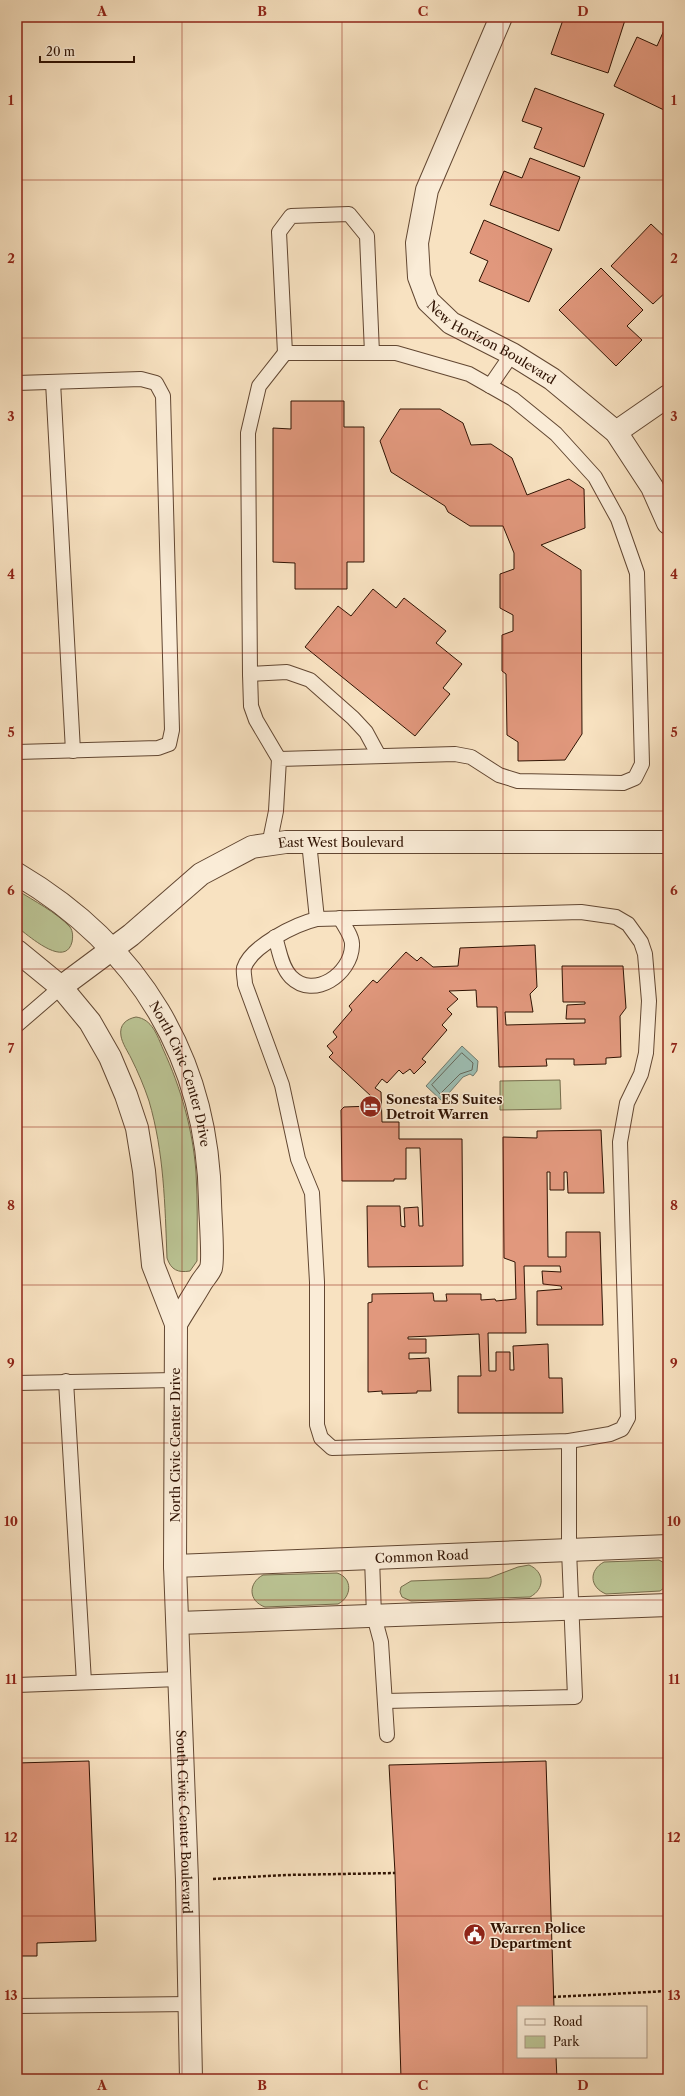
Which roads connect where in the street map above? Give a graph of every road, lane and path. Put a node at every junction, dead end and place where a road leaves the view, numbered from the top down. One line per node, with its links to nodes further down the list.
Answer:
1 (501, 17): 4 (street, New Horizon Boulevard)
2 (285, 353): 3 (lane); 3 (lane); 11 (lane)
3 (372, 353): 7 (lane)
4 (512, 354): 7 (lane); 9 (street, New Horizon Boulevard)
5 (53, 382): 6 (lane); 12 (lane); 12 (lane)
6 (17, 383)
7 (490, 386): 14 (lane)
8 (668, 396): 9 (street)
9 (616, 432): 10 (street, New Horizon Boulevard)
10 (668, 522)
11 (250, 674): 14 (lane); 15 (lane)
12 (73, 751): 13 (lane)
13 (17, 752)
14 (379, 756): 15 (lane)
15 (279, 759): 18 (lane)
16 (309, 842): 17 (street, East West Boulevard); 18 (street, East West Boulevard); 21 (lane)
17 (668, 842)
18 (269, 845): 23 (street, East West Boulevard)
19 (17, 874): 23 (street, North Civic Center Drive)
20 (340, 918): 21 (lane); 22 (lane); 31 (lane)
21 (317, 919): 22 (lane)
22 (275, 937): 31 (lane)
23 (112, 949): 25 (street, East West Boulevard); 27 (street, North Civic Center Drive)
24 (17, 950): 25 (street, North Civic Center Drive)
25 (61, 988): 26 (lane); 27 (street, North Civic Center Drive)
26 (17, 1025)
27 (176, 1324): 28 (street, North Civic Center Drive)
28 (175, 1380): 29 (lane); 35 (street, North Civic Center Drive)
29 (66, 1381): 30 (lane); 41 (lane)
30 (17, 1383)
31 (569, 1441): 33 (lane)
32 (668, 1546): 33 (street, Common Road)
33 (569, 1550): 34 (street, Common Road); 37 (lane)
34 (372, 1558): 35 (street, Common Road); 38 (lane)
35 (176, 1566): 39 (street, South Civic Center Boulevard)
36 (668, 1605): 37 (street)
37 (571, 1608): 38 (street); 43 (lane)
38 (374, 1616): 39 (street); 43 (lane)
39 (178, 1623): 40 (street, South Civic Center Boulevard)
40 (179, 1679): 41 (lane); 49 (street, South Civic Center Boulevard)
41 (84, 1682): 42 (lane)
42 (17, 1685)
43 (385, 1701): 44 (lane)
44 (388, 1735)
45 (395, 1873): 46 (path)
46 (209, 1879)
47 (668, 1991): 48 (path)
48 (553, 1997)
49 (190, 2004): 50 (lane); 51 (street, South Civic Center Boulevard)
50 (17, 2006)
51 (191, 2079)

